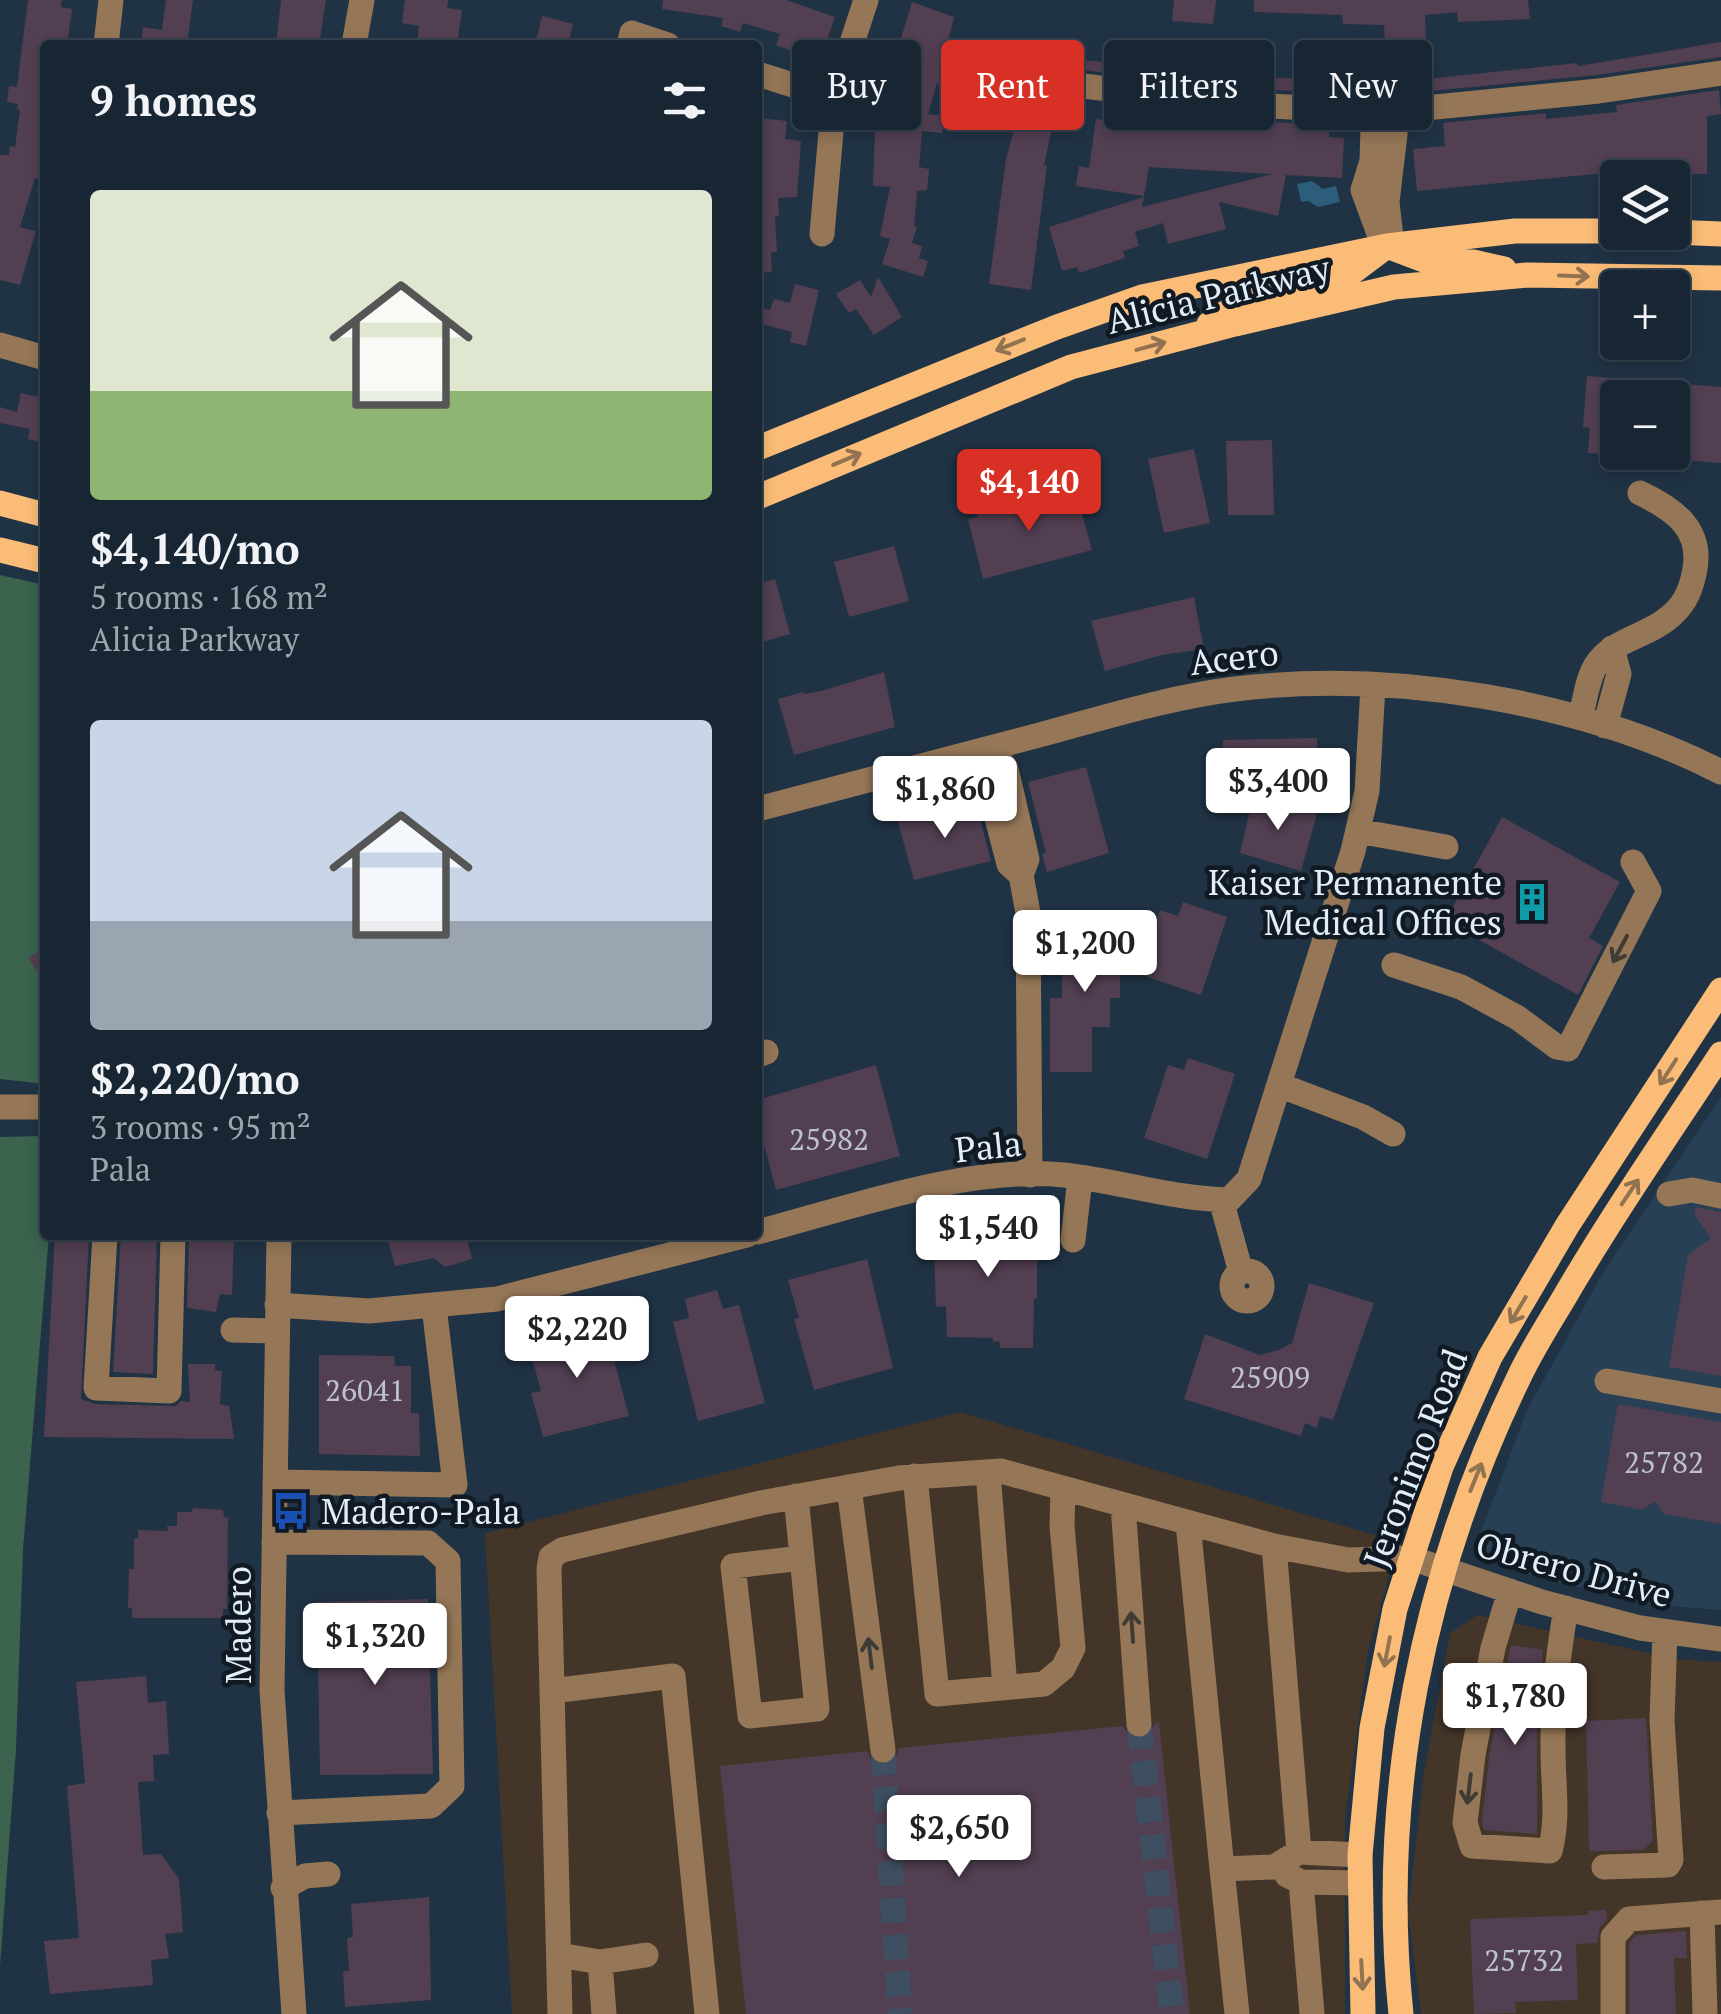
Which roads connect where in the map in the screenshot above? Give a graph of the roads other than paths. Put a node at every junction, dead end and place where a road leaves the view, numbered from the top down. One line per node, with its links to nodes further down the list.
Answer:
1 (111, 0): 4 (street)
2 (362, 0): 5 (street)
3 (866, 0): 6 (street)
4 (107, 40)
5 (355, 40)
6 (853, 40)
7 (1721, 73): 12 (street)
8 (762, 75): 9 (street)
9 (792, 85)
10 (1084, 86): 11 (street)
11 (1294, 107)
12 (1432, 107)
13 (831, 130): 17 (street)
14 (1373, 130): 19 (street)
15 (1600, 231): 19 (main road, Alicia Parkway)
16 (1690, 233): 18 (main road)
17 (822, 234)
18 (1721, 234)
19 (1387, 246): 20 (main road); 22 (main road); 25 (main road, Alicia Parkway, one-way to 25)
20 (1527, 275): 21 (main road, Alicia Parkway, one-way to 21); 22 (main road, Alicia Parkway)
21 (1721, 278)
22 (1192, 335): 27 (main road, Alicia Parkway, one-way to 22)
23 (0, 345): 24 (street)
24 (40, 355)
25 (762, 446)
26 (1640, 493): 32 (street)
27 (762, 495)
28 (0, 503): 29 (main road)
29 (40, 514)
30 (0, 550): 31 (main road)
31 (40, 560)
32 (1612, 648): 34 (street); 35 (street)
33 (1373, 686): 34 (street, Acero); 36 (street, Acero); 39 (street)
34 (1580, 717): 35 (street, Acero)
35 (1605, 726): 37 (street, Acero)
36 (991, 748): 38 (street, Acero); 49 (street)
37 (1721, 772)
38 (762, 808)
39 (1358, 831): 40 (street); 45 (street)
40 (1446, 847)
41 (1633, 862): 42 (street, one-way to 42)
42 (1394, 964)
43 (1721, 990): 78 (main road, Jeronimo Road, one-way to 78)
44 (1721, 1054): 79 (main road, Jeronimo Road, one-way to 44)
45 (1279, 1085): 48 (street); 53 (street)
46 (0, 1107): 47 (street)
47 (40, 1108)
48 (1393, 1134)
49 (1030, 1175): 50 (street, Pala); 54 (street, Pala)
50 (1080, 1178): 53 (street, Pala); 59 (street)
51 (1669, 1194): 52 (street)
52 (1721, 1196)
53 (1225, 1200): 60 (street)
54 (762, 1231)
55 (104, 1240): 56 (street)
56 (173, 1240)
57 (279, 1240): 61 (street, Madero)
58 (725, 1240): 62 (street)
59 (1073, 1240)
60 (1242, 1272)
61 (277, 1305): 62 (street); 64 (street, Madero)
62 (422, 1307): 69 (street)
63 (233, 1330): 64 (street)
64 (276, 1332): 69 (street, Madero)
65 (1607, 1381): 66 (street)
66 (1721, 1401)
67 (988, 1472): 68 (street); 71 (street); 84 (street)
68 (916, 1476): 70 (street); 84 (street)
69 (274, 1482): 75 (street, Madero)
70 (850, 1487): 72 (street); 87 (street, one-way to 70)
71 (1063, 1489): 73 (street); 84 (street)
72 (796, 1496): 77 (street); 85 (street)
73 (1123, 1505): 74 (street); 86 (street, one-way to 73)
74 (1188, 1523): 76 (street); 93 (street)
75 (274, 1542): 88 (street, Madero); 88 (street)
76 (1274, 1546): 78 (street); 89 (street)
77 (802, 1558): 77 (street)
78 (1411, 1558): 79 (street, Obrero Drive); 90 (main road, Jeronimo Road, one-way to 90)
79 (1444, 1569): 80 (street, Obrero Drive); 109 (main road, Jeronimo Road)
80 (1510, 1591): 81 (street, Obrero Drive); 81 (street, one-way to 81)
81 (1566, 1608): 82 (street, Obrero Drive)
82 (1665, 1632): 83 (street, Obrero Drive); 92 (street)
83 (1721, 1639)
84 (1006, 1688)
85 (552, 1691): 99 (street); 105 (street)
86 (1139, 1724)
87 (882, 1750)
88 (279, 1813): 97 (street, Madero)
89 (1299, 1852): 90 (street); 91 (street)
90 (1360, 1855): 96 (main road, Jeronimo Road)
91 (1274, 1867): 93 (street); 95 (street)
92 (1604, 1867)
93 (1222, 1869): 106 (street)
94 (328, 1874): 97 (street)
95 (1300, 1882): 96 (street); 107 (street)
96 (1360, 1883): 108 (main road, Jeronimo Road, one-way to 108)
97 (283, 1888): 102 (street, Madero)
98 (1712, 1912): 110 (street); 111 (street)
99 (558, 1955): 101 (street); 103 (street)
100 (646, 1955): 101 (street)
101 (600, 1962): 104 (street)
102 (294, 2014)
103 (560, 2014)
104 (604, 2014)
105 (707, 2014)
106 (1237, 2014)
107 (1312, 2014)
108 (1363, 2014)
109 (1401, 2014)
110 (1613, 2014)
111 (1704, 2014)

